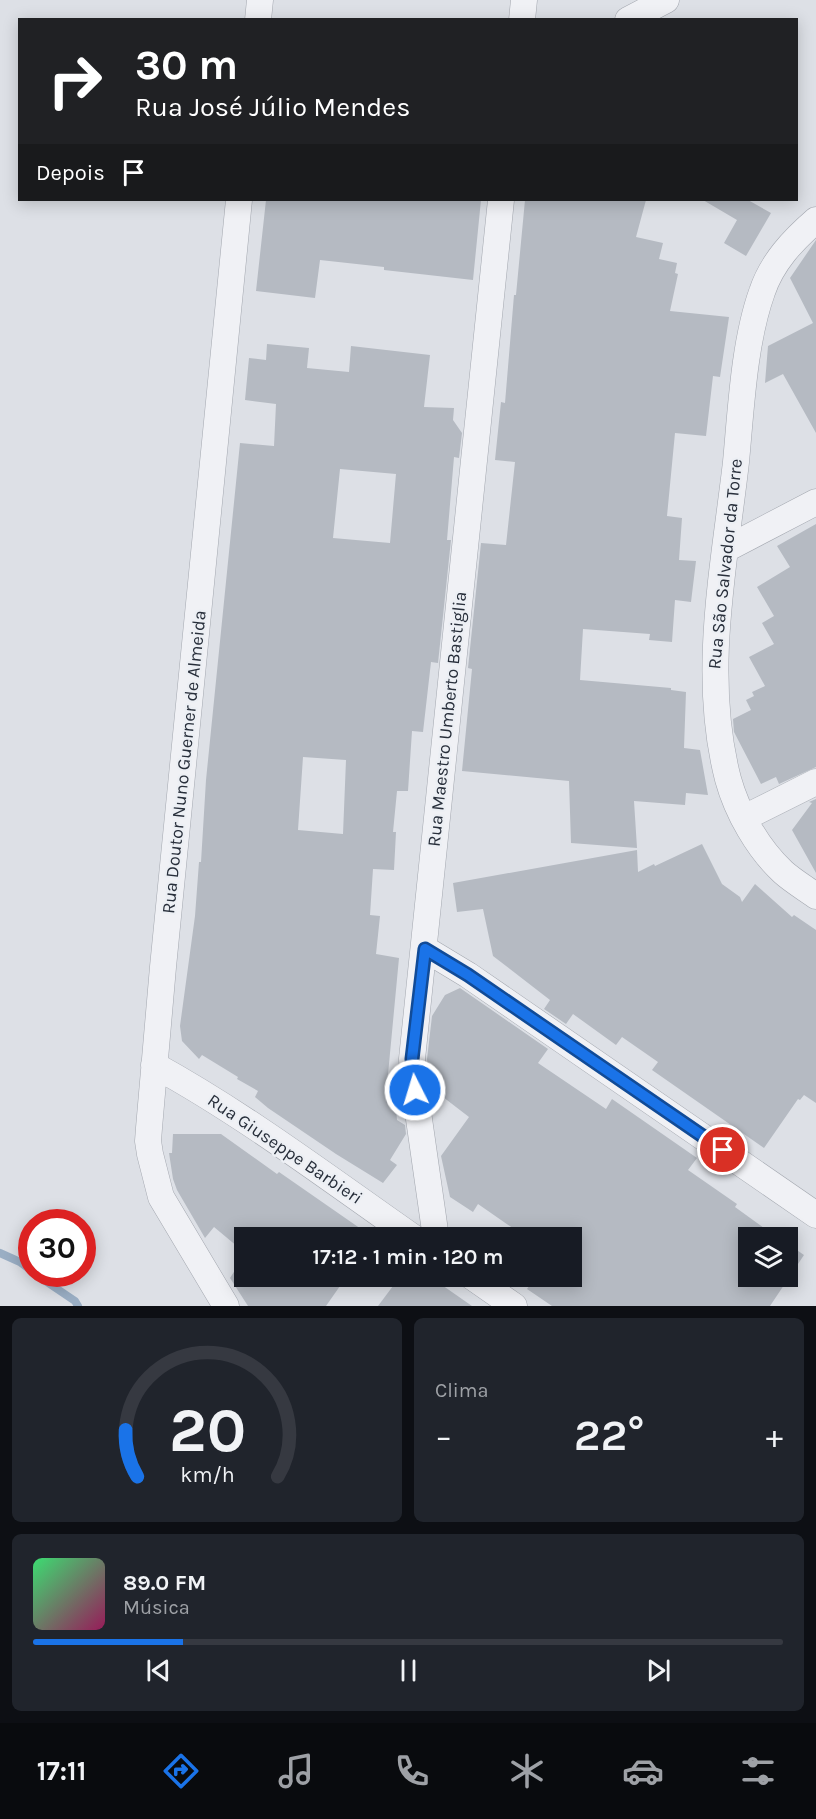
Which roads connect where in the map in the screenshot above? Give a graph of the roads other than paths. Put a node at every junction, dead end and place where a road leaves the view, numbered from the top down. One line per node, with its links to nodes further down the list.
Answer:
1 (260, 0): 4 (street)
2 (524, 0): 5 (street)
3 (666, 0): 6 (street)
4 (258, 18)
5 (522, 18)
6 (632, 18)
7 (239, 201): 16 (street, Rua Doutor Nuno Guerner de Almeida)
8 (501, 201): 15 (street, Rua Maestro Umberto Bastiglia)
9 (816, 220): 11 (street, Rua São Salvador da Torre)
10 (816, 502): 11 (street)
11 (726, 549): 13 (street, Rua São Salvador da Torre)
12 (816, 782): 13 (street)
13 (744, 818): 14 (street, Rua São Salvador da Torre)
14 (816, 896)
15 (425, 949): 17 (street); 19 (street, Rua Maestro Umberto Bastiglia)
16 (154, 1065): 18 (street, Rua Giuseppe Barbieri); 21 (street, Rua Doutor Nuno Guerner de Almeida)
17 (816, 1215)
18 (398, 1227)
19 (434, 1227)
20 (487, 1287): 22 (street)
21 (226, 1306)
22 (514, 1306)

